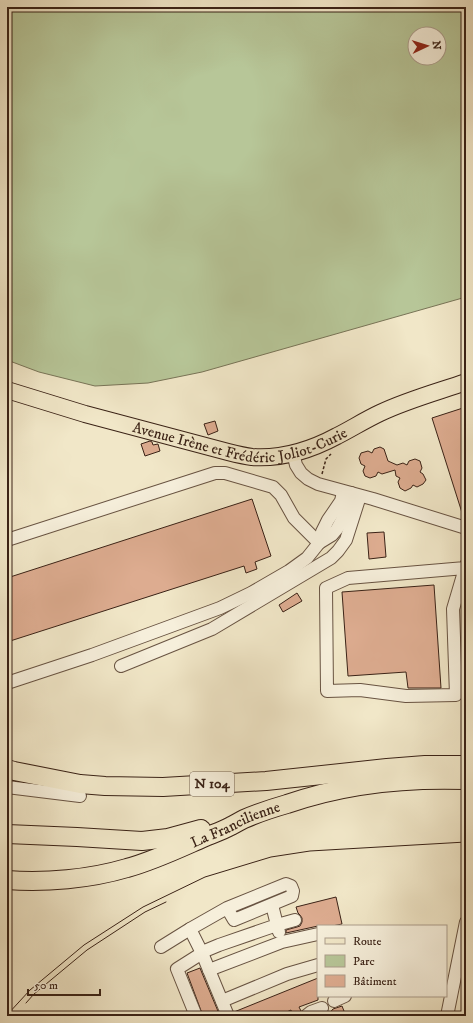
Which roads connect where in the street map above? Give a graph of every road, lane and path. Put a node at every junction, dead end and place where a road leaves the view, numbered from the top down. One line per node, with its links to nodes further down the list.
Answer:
1 (466, 382): 4 (main road, Avenue Irène et Frédéric Joliot-Curie)
2 (7, 390): 4 (main road, Avenue Irène et Frédéric Joliot-Curie)
3 (336, 452): 5 (path)
4 (293, 453): 6 (street)
5 (320, 479)
6 (351, 493): 7 (street); 9 (street); 9 (street); 11 (street)
7 (466, 528)
8 (7, 540): 9 (street)
9 (319, 543): 12 (street)
10 (465, 567): 10 (street)
11 (121, 666)
12 (7, 683)
13 (7, 756): 18 (highway)
14 (466, 765): 18 (highway, La Francilienne / N 104)
15 (7, 769): 18 (highway, La Francilienne / N 104)
16 (466, 780): 19 (highway, La Francilienne)
17 (7, 787): 18 (street)
18 (80, 790)
19 (245, 819): 20 (highway); 21 (highway, La Francilienne)
20 (7, 834)
21 (7, 880)
22 (272, 905): 23 (street); 23 (street); 26 (street)
23 (227, 908): 27 (street)
24 (295, 920): 26 (street)
25 (466, 922): 39 (street)
26 (277, 925): 29 (street); 31 (street)
27 (190, 929): 30 (street); 31 (street)
28 (317, 934): 29 (street)
29 (282, 942): 33 (street)
30 (161, 947)
31 (202, 953): 33 (street); 36 (street)
32 (317, 964): 34 (street)
33 (209, 970): 34 (street)
34 (222, 1001): 37 (street)
35 (322, 1008): 38 (street)
36 (196, 1016)
37 (228, 1016)
38 (306, 1016)
39 (447, 1016)

